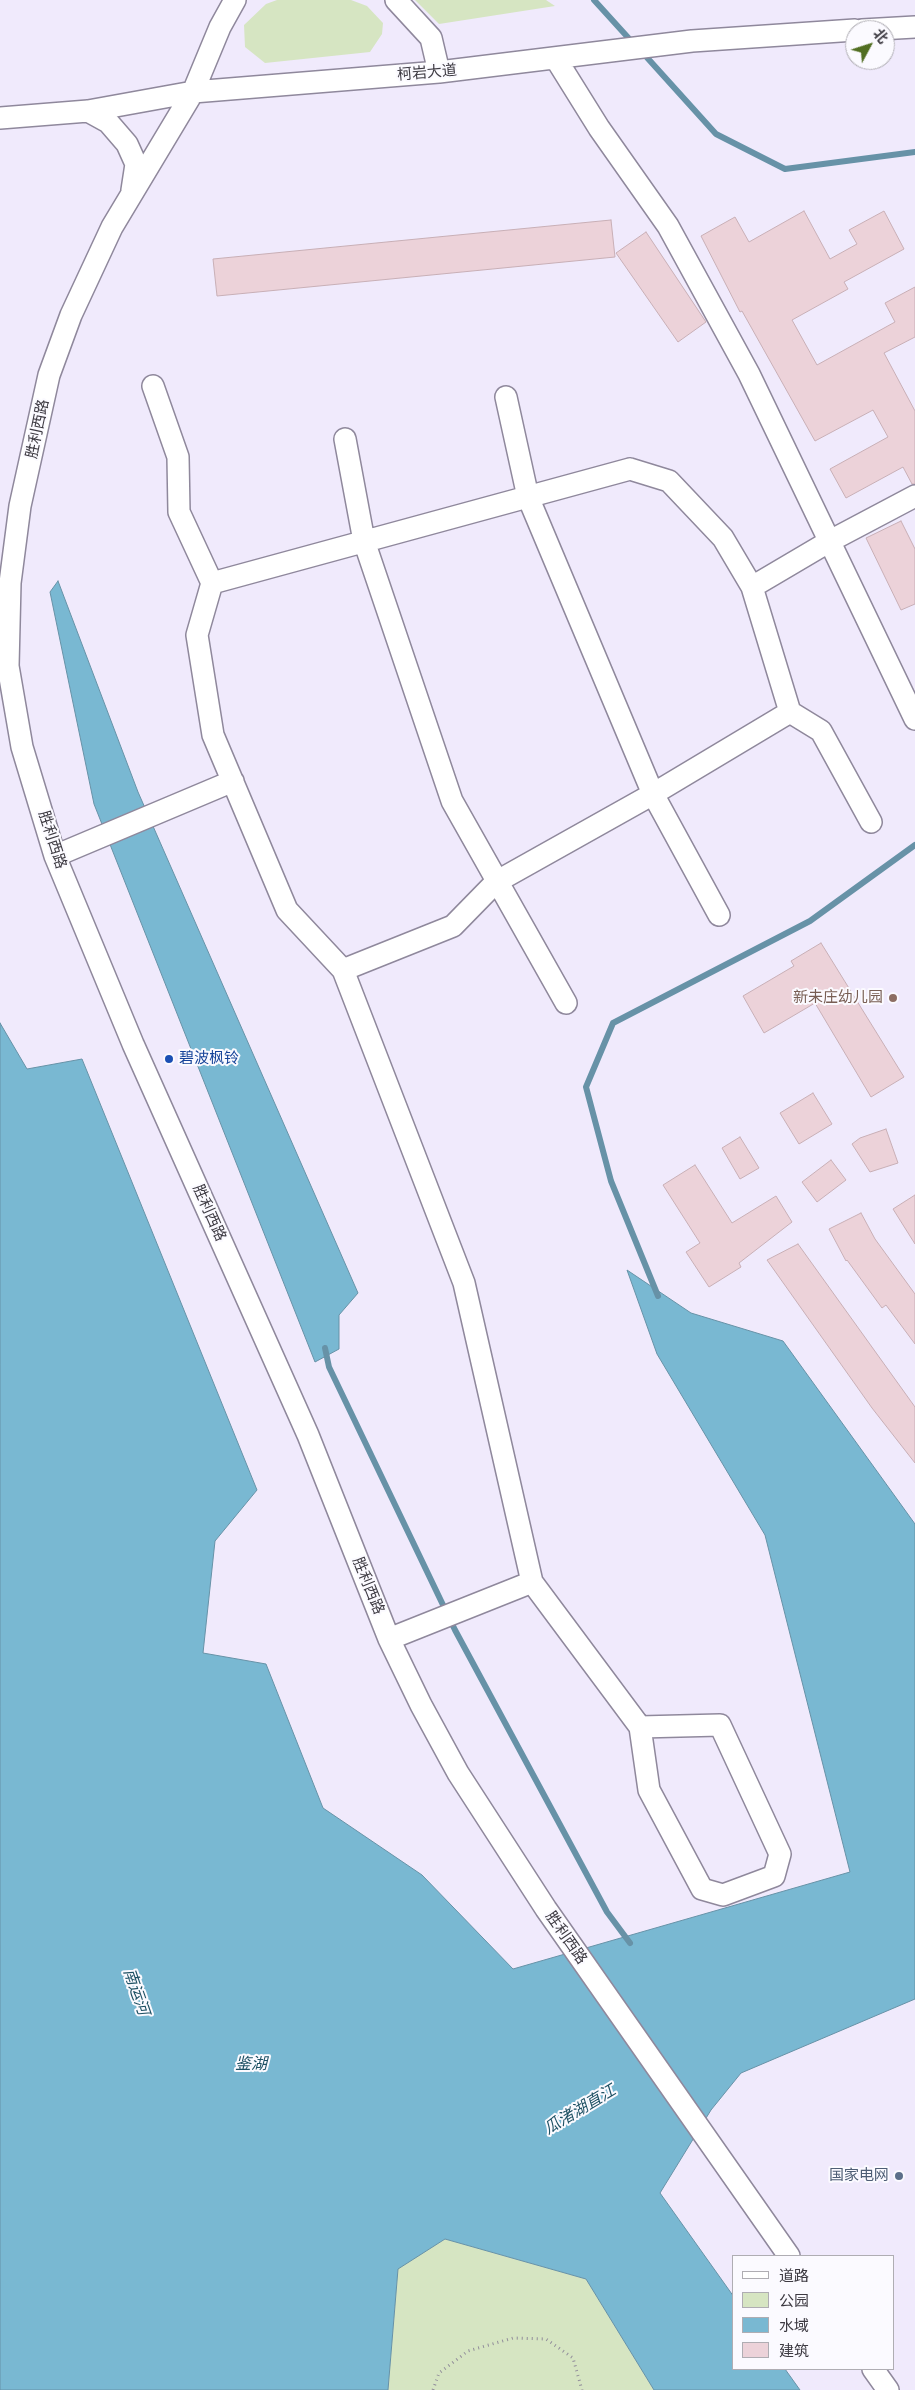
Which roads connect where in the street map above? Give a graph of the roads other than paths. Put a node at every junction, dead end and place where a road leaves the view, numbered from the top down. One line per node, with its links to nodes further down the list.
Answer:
1 (235, 0): 8 (street, 胜利西路)
2 (396, 0): 7 (street)
3 (915, 26): 4 (street)
4 (895, 28)
5 (845, 31): 6 (street, 柯岩大道)
6 (556, 59): 7 (street, 柯岩大道); 17 (street)
7 (439, 72): 8 (street, 柯岩大道)
8 (193, 92): 9 (street, 柯岩大道); 11 (street, 胜利西路)
9 (88, 111): 10 (street, 柯岩大道); 11 (street)
10 (0, 118)
11 (112, 227): 26 (street, 胜利西路)
12 (153, 386): 19 (street)
13 (506, 398): 16 (street)
14 (345, 439): 18 (street)
15 (915, 496): 17 (street)
16 (528, 497): 18 (street); 20 (street); 24 (street)
17 (830, 541): 20 (street); 22 (street)
18 (364, 542): 19 (street); 27 (street)
19 (212, 583): 23 (street)
20 (752, 587): 21 (street)
21 (790, 712): 24 (street); 25 (street)
22 (915, 720)
23 (233, 782): 26 (street); 29 (street)
24 (653, 794): 27 (street); 28 (street)
25 (872, 822)
26 (55, 856): 32 (street, 胜利西路)
27 (496, 882): 29 (street); 30 (street)
28 (719, 915)
29 (343, 970): 31 (street)
30 (566, 1003)
31 (532, 1582): 32 (street); 33 (street)
32 (389, 1639): 34 (street, 胜利西路)
33 (640, 1727): 33 (street)
34 (788, 2255)
35 (873, 2370): 36 (street)
36 (888, 2390)

